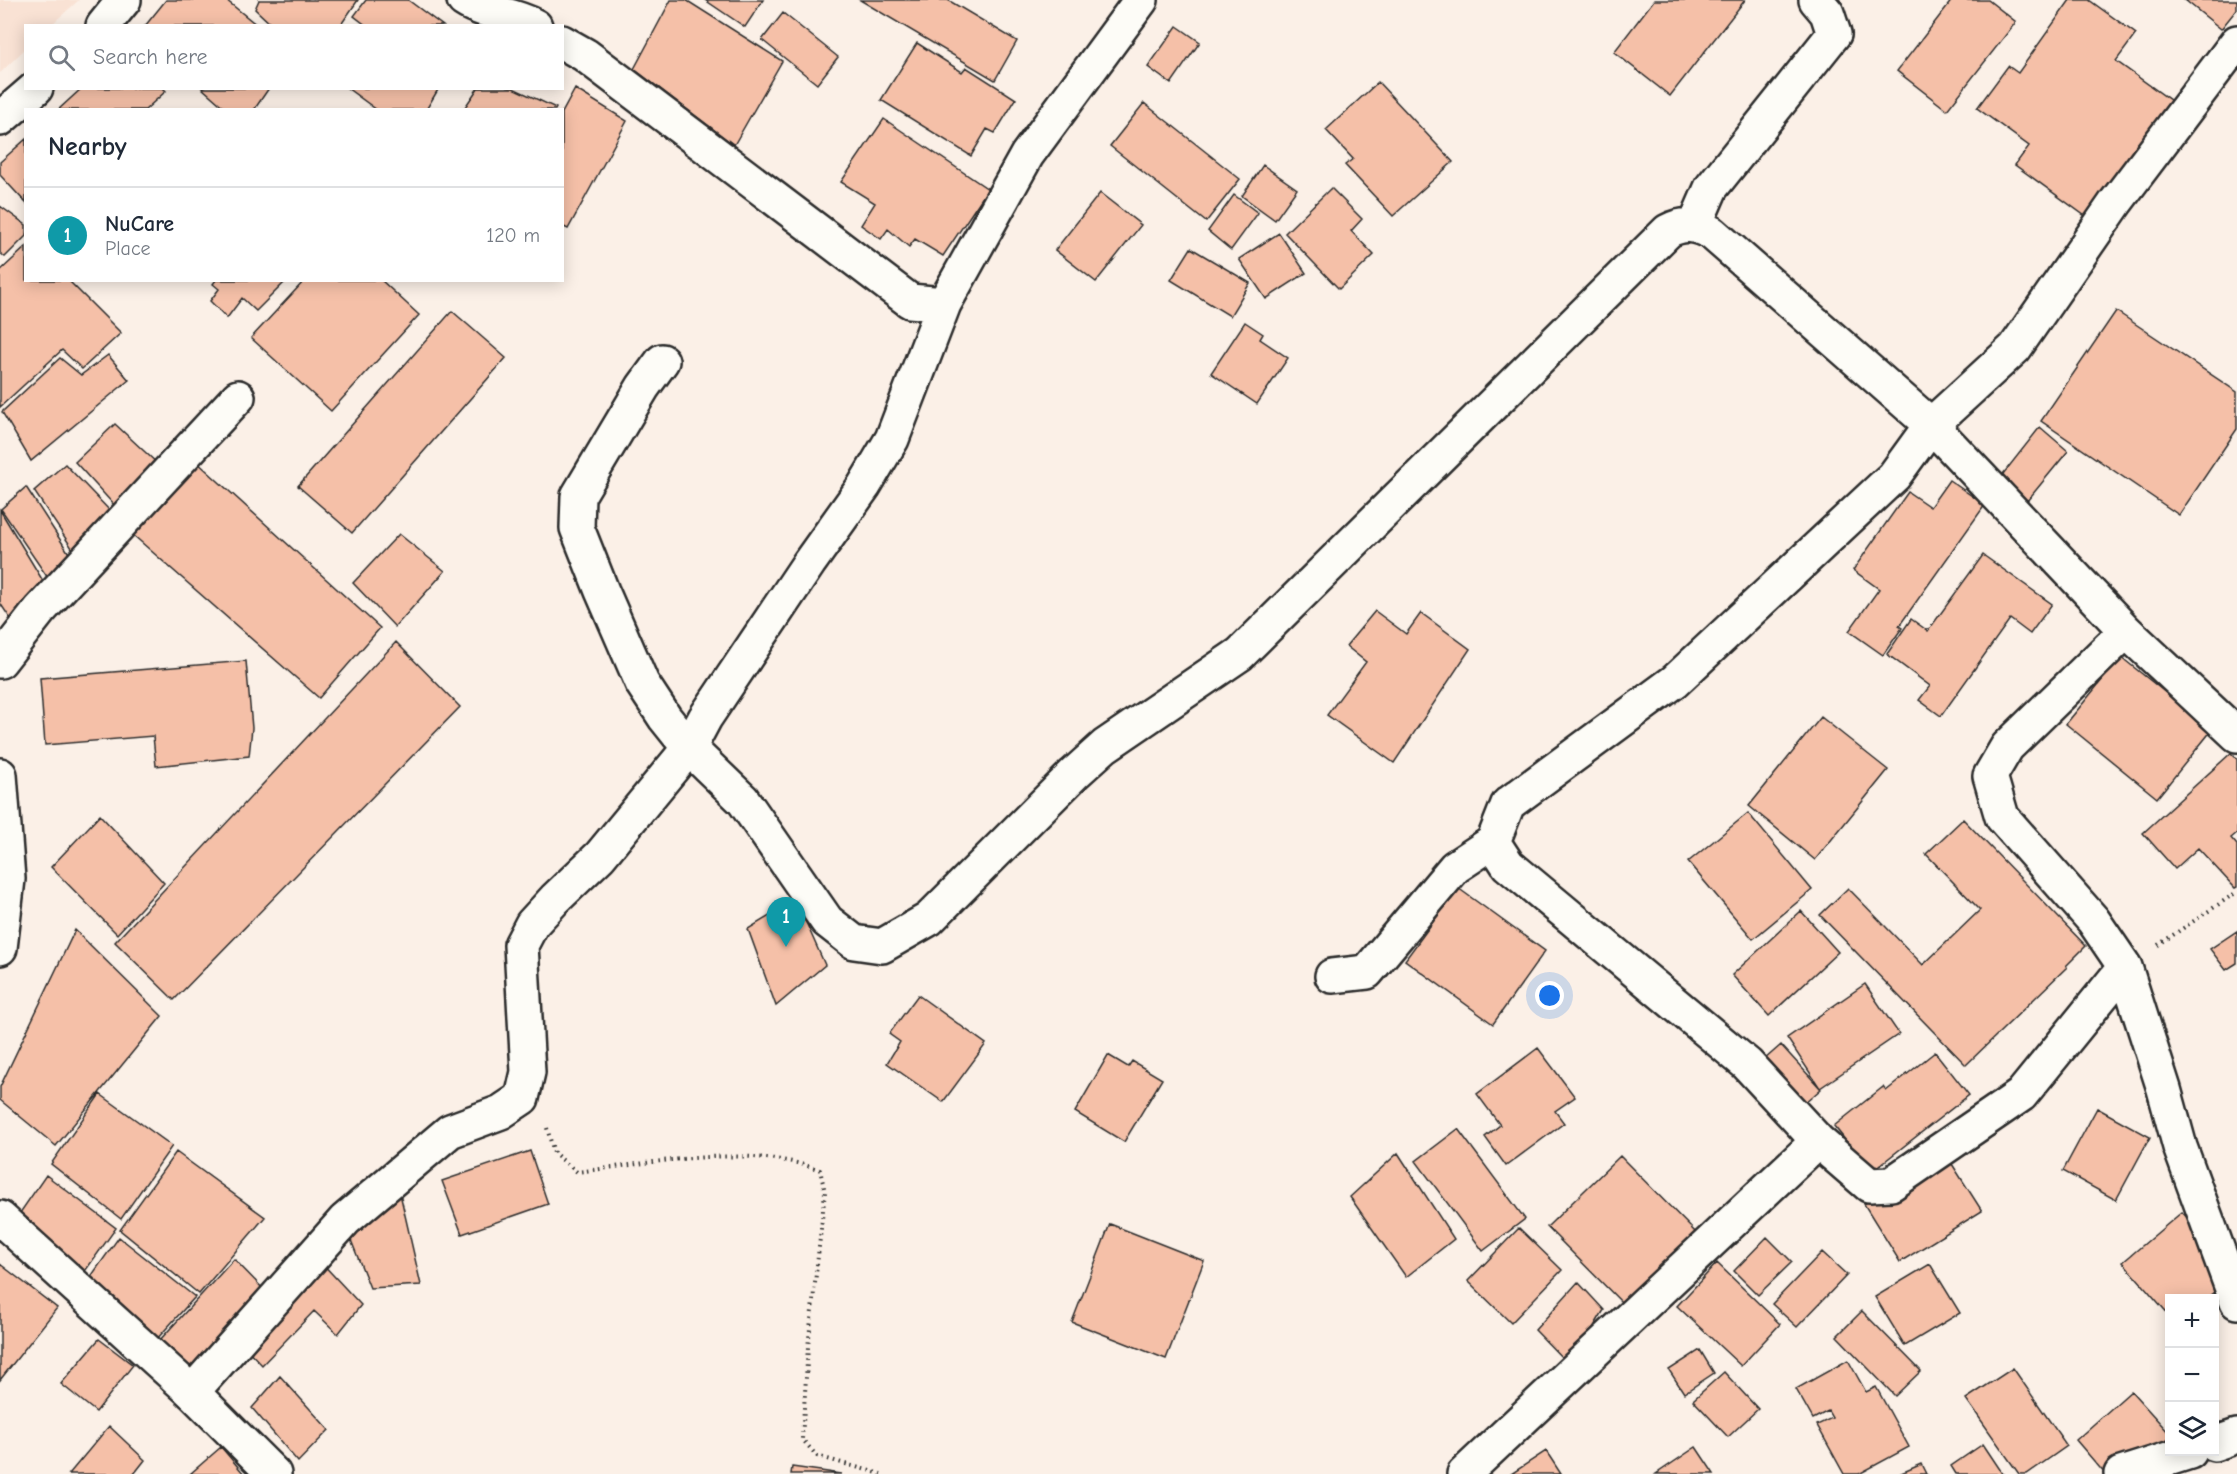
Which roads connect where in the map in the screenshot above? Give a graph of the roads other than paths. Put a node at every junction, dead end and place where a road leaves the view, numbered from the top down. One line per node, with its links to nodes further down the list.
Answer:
1 (124, 0): 6 (street)
2 (464, 0): 5 (street)
3 (1141, 0): 12 (street)
4 (1816, 0): 11 (street)
5 (535, 16)
6 (105, 24)
7 (2237, 42): 15 (street)
8 (564, 43): 12 (street)
9 (34, 90): 10 (street)
10 (0, 119)
11 (1695, 225): 15 (street); 19 (street)
12 (944, 304): 19 (street)
13 (662, 361): 19 (street)
14 (238, 397): 17 (street)
15 (1931, 425): 16 (street); 21 (street)
16 (2126, 630): 18 (street); 23 (street)
17 (0, 661)
18 (2237, 735)
19 (689, 748): 28 (street)
20 (0, 775): 22 (street)
21 (1493, 842): 24 (street); 25 (street)
22 (0, 948)
23 (2125, 967): 25 (street); 27 (street)
24 (1332, 976)
25 (1818, 1141): 33 (street)
26 (0, 1218): 28 (street)
27 (2237, 1302)
28 (192, 1392): 32 (street)
29 (2237, 1436): 30 (street)
30 (2219, 1442)
31 (2177, 1456): 34 (street)
32 (274, 1474)
33 (1464, 1474)
34 (2121, 1474)

